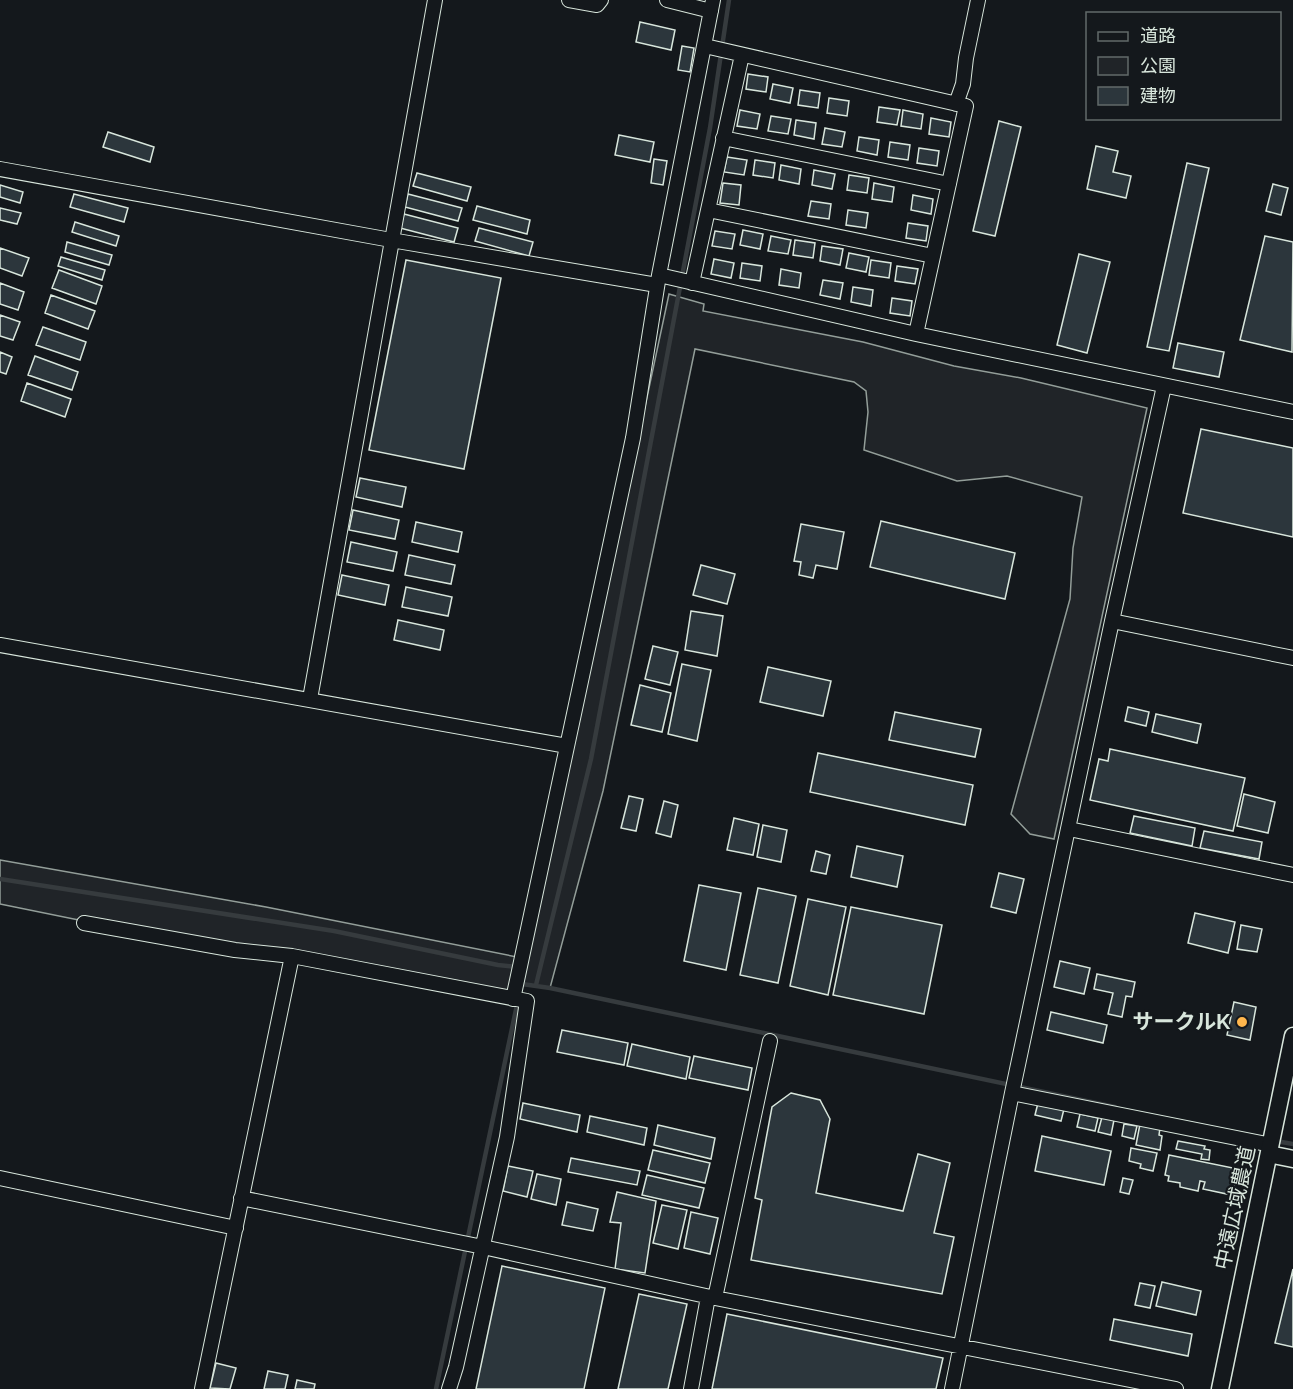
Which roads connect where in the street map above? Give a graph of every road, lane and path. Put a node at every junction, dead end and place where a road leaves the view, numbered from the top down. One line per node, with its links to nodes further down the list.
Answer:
1 (435, 0): 14 (street)
2 (569, 0): 3 (street)
3 (601, 0)
4 (667, 0): 6 (street)
5 (978, 0): 9 (street)
6 (712, 5): 7 (street)
7 (705, 46): 8 (street); 16 (street)
8 (742, 55): 9 (street); 10 (street)
9 (956, 104): 12 (street)
10 (723, 138): 12 (street); 13 (street)
11 (0, 169): 14 (street)
12 (949, 184): 15 (street)
13 (708, 210): 15 (street); 17 (street)
14 (391, 240): 16 (street); 24 (street)
15 (933, 256): 18 (street)
16 (658, 280): 17 (street); 25 (street)
17 (692, 283): 18 (street)
18 (916, 334): 19 (street)
19 (1164, 386): 20 (street); 21 (street)
20 (1293, 412)
21 (1112, 621): 23 (street); 26 (street)
22 (0, 645): 24 (street)
23 (1293, 658)
24 (310, 699): 25 (street)
25 (567, 746): 30 (street)
26 (1069, 829): 27 (street); 33 (street)
27 (1293, 875)
28 (84, 923): 29 (street)
29 (292, 956): 30 (street); 37 (street)
30 (513, 999): 39 (street)
31 (1293, 1036): 34 (street, 中遠広域農道)
32 (770, 1041): 40 (street)
33 (1012, 1093): 34 (street); 41 (street)
34 (1270, 1150): 35 (street); 47 (street, 中遠広域農道)
35 (1293, 1159)
36 (0, 1178): 38 (street)
37 (241, 1198): 38 (street); 39 (street)
38 (236, 1228): 42 (street)
39 (483, 1247): 40 (street); 43 (street)
40 (711, 1298): 41 (street); 44 (street)
41 (960, 1346): 45 (street); 46 (street)
42 (202, 1389)
43 (449, 1389)
44 (691, 1389)
45 (952, 1389)
46 (1176, 1389)
47 (1220, 1389)

